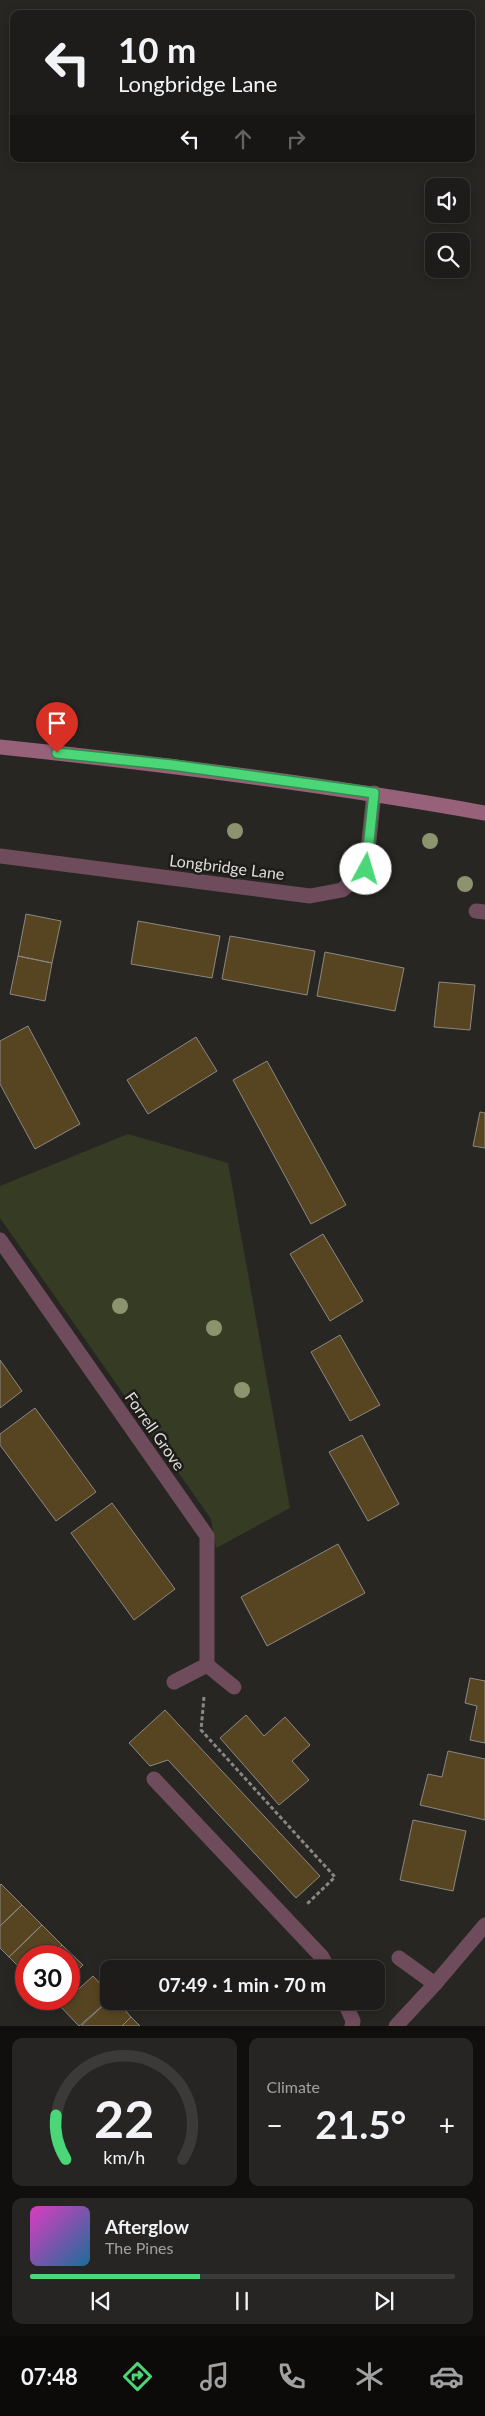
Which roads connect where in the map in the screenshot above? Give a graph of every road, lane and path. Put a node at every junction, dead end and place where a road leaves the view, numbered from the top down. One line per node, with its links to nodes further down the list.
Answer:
1 (0, 747): 2 (main road)
2 (374, 793): 3 (main road); 4 (street, Longbridge Lane)
3 (485, 813)
4 (0, 856)
5 (0, 1240): 6 (street, Forrell Grove)
6 (207, 1665): 7 (street); 8 (street); 10 (path)
7 (174, 1682)
8 (234, 1687)
9 (154, 1779): 13 (street)
10 (335, 1877)
11 (485, 1925): 14 (street)
12 (399, 1958): 14 (street)
13 (324, 1960)
14 (435, 1984): 17 (street)
15 (348, 2010): 16 (street)
16 (352, 2026)
17 (396, 2026)

